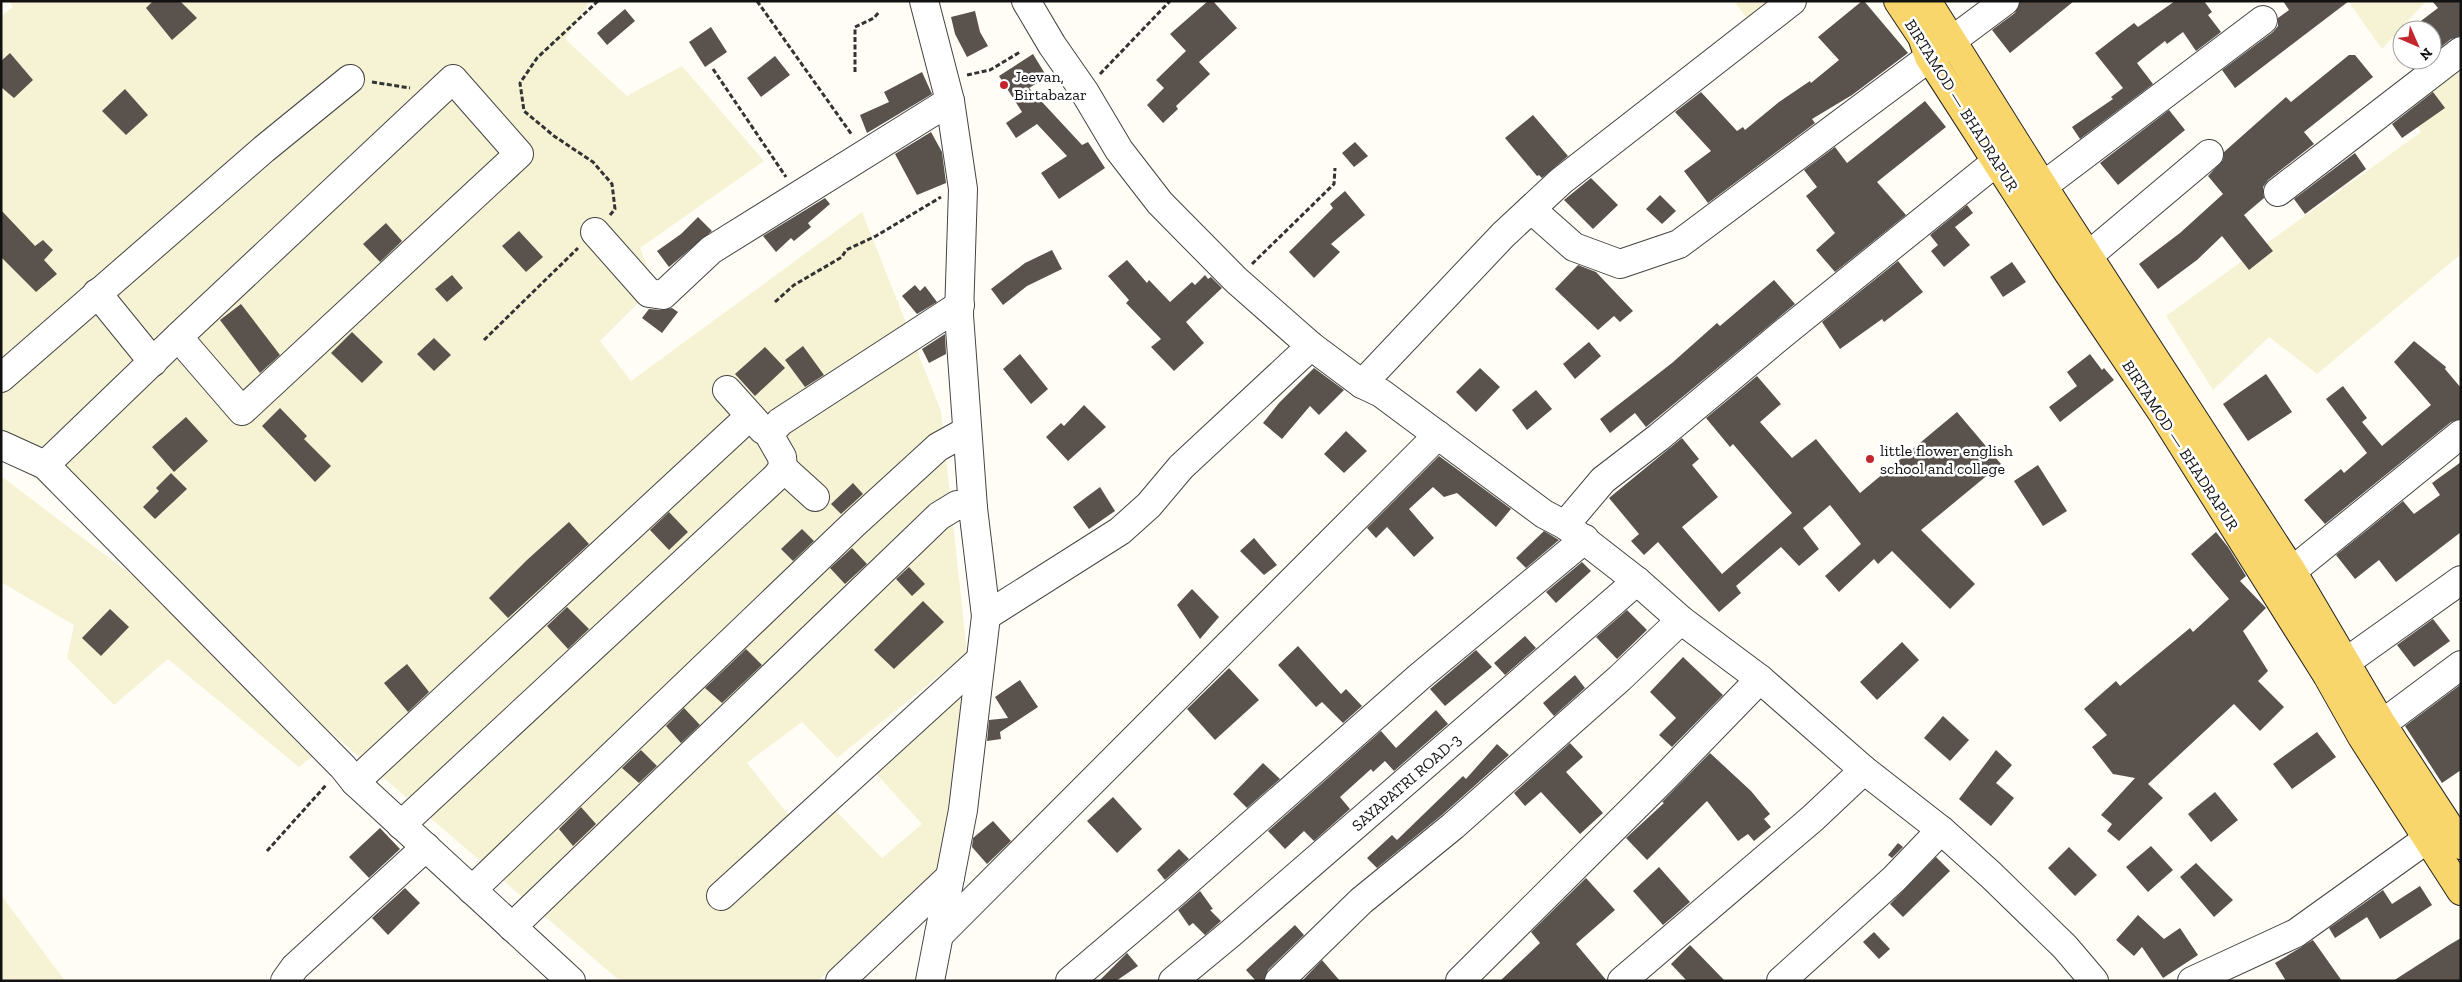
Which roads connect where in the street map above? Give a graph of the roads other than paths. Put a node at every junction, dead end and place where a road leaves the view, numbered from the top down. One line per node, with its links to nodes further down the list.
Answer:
1 (924, 1): 12 (street)
2 (1026, 1): 24 (street)
3 (1792, 1): 17 (street)
4 (1898, 1): 10 (main road, BIRTAMOD — BHADRAPUR)
5 (1927, 1): 8 (main road, BIRTAMOD — BHADRAPUR)
6 (2005, 1): 8 (street)
7 (2263, 20): 15 (street)
8 (1953, 40): 10 (street); 15 (main road, BIRTAMOD — BHADRAPUR)
9 (2461, 51): 16 (street)
10 (1929, 58): 14 (main road, BIRTAMOD — BHADRAPUR); 17 (street)
11 (350, 79): 20 (street)
12 (947, 91): 18 (street); 21 (street)
13 (2209, 154): 19 (street)
14 (1996, 162): 22 (main road, BIRTAMOD — BHADRAPUR); 39 (street)
15 (2043, 186): 19 (main road, BIRTAMOD — BHADRAPUR)
16 (2278, 192)
17 (1531, 209): 27 (street)
18 (595, 232)
19 (2088, 256): 22 (main road, BIRTAMOD — BHADRAPUR)
20 (97, 293): 25 (street); 26 (street)
21 (960, 305): 30 (street); 33 (street)
22 (2112, 315): 40 (main road, BIRTAMOD — BHADRAPUR); 54 (main road, BIRTAMOD — BHADRAPUR)
23 (178, 337): 23 (street); 25 (street)
24 (1311, 346): 27 (street); 43 (street)
25 (152, 362): 35 (street)
26 (1, 378)
27 (1362, 384): 32 (street)
28 (727, 390): 29 (street)
29 (750, 416): 33 (street); 51 (street)
30 (967, 431): 38 (street); 58 (street)
31 (2461, 434): 40 (street)
32 (1438, 435): 39 (street); 62 (street)
33 (770, 438): 36 (street)
34 (1, 445): 35 (street)
35 (45, 465): 51 (street)
36 (783, 468): 37 (street); 52 (street)
37 (815, 497)
38 (973, 508): 43 (street); 61 (street)
39 (1575, 532): 42 (street); 67 (street)
40 (2292, 571): 46 (main road, BIRTAMOD — BHADRAPUR)
41 (2461, 580): 46 (street)
42 (1637, 581): 44 (street); 68 (street, SAYAPATRI ROAD-3)
43 (986, 616): 45 (street)
44 (1682, 620): 48 (street); 69 (street)
45 (980, 660): 57 (street); 60 (street)
46 (2346, 662): 49 (main road, BIRTAMOD — BHADRAPUR)
47 (2461, 665): 49 (street)
48 (1760, 679): 50 (street); 70 (street)
49 (2382, 724): 55 (main road, BIRTAMOD — BHADRAPUR)
50 (1864, 770): 53 (street); 71 (street)
51 (349, 775): 52 (street)
52 (401, 824): 56 (street)
53 (1941, 830): 72 (street); 73 (street)
54 (2428, 839): 59 (main road, BIRTAMOD — BHADRAPUR); 74 (street)
55 (2461, 845)
56 (426, 847): 58 (street); 63 (street)
57 (950, 877): 62 (street); 65 (street)
58 (472, 890): 61 (street)
59 (2461, 891)
60 (721, 896)
61 (512, 927): 64 (street)
62 (939, 935): 66 (street)
63 (285, 981)
64 (571, 981)
65 (840, 981)
66 (930, 981)
67 (1070, 981)
68 (1173, 981)
69 (1279, 981)
70 (1460, 981)
71 (1622, 981)
72 (1782, 981)
73 (2094, 981)
74 (2192, 981)

